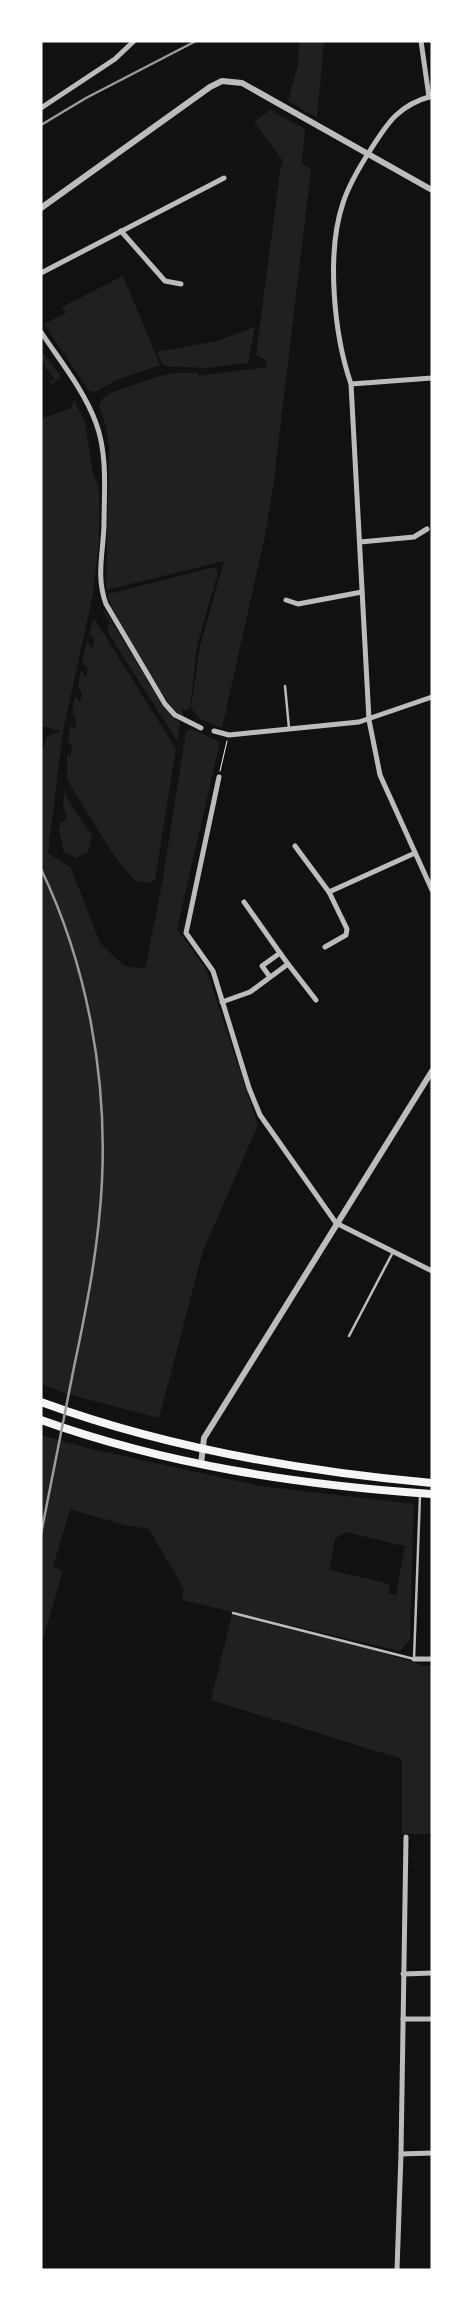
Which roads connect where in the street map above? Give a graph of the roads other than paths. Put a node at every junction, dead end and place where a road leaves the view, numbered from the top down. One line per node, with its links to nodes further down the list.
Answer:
1 (134, 41): 4 (street)
2 (421, 41): 3 (street)
3 (430, 97): 5 (street)
4 (41, 108)
5 (368, 154): 7 (street); 8 (street); 14 (street)
6 (224, 178): 9 (street)
7 (432, 190)
8 (41, 208)
9 (121, 230): 10 (street); 11 (street)
10 (41, 273)
11 (181, 284)
12 (41, 332): 22 (street)
13 (432, 378): 14 (street)
14 (351, 384): 16 (street)
15 (427, 529): 16 (street)
16 (360, 542): 17 (street)
17 (362, 592): 18 (street); 21 (street)
18 (286, 600)
19 (286, 686): 23 (lane)
20 (432, 697): 21 (street)
21 (369, 720): 23 (street); 27 (street)
22 (201, 728)
23 (289, 729): 24 (street)
24 (214, 731)
25 (219, 776): 36 (street)
26 (295, 846): 29 (street)
27 (415, 853): 28 (street); 29 (street)
28 (432, 890)
29 (329, 892): 31 (street)
30 (244, 902): 32 (street)
31 (325, 947)
32 (280, 953): 33 (street); 34 (street)
33 (288, 964): 34 (street); 35 (street)
34 (270, 977): 36 (street)
35 (316, 1000)
36 (222, 1002): 38 (street)
37 (432, 1071): 38 (street)
38 (336, 1223): 39 (street); 44 (street)
39 (393, 1252): 40 (street); 41 (lane)
40 (432, 1271)
41 (349, 1336)
42 (41, 1402): 44 (main road)
43 (41, 1420): 45 (main road)
44 (202, 1448): 45 (street); 46 (main road)
45 (201, 1464): 47 (main road)
46 (432, 1483)
47 (420, 1493): 48 (main road); 50 (lane)
48 (432, 1494)
49 (233, 1613): 50 (lane)
50 (414, 1659): 51 (street)
51 (432, 1659)
52 (406, 1837): 54 (street)
53 (432, 1973): 54 (street)
54 (403, 1974): 55 (street)
55 (403, 2019): 56 (street); 58 (street)
56 (432, 2019)
57 (432, 2153): 58 (street)
58 (401, 2154): 59 (street)
59 (397, 2270)

